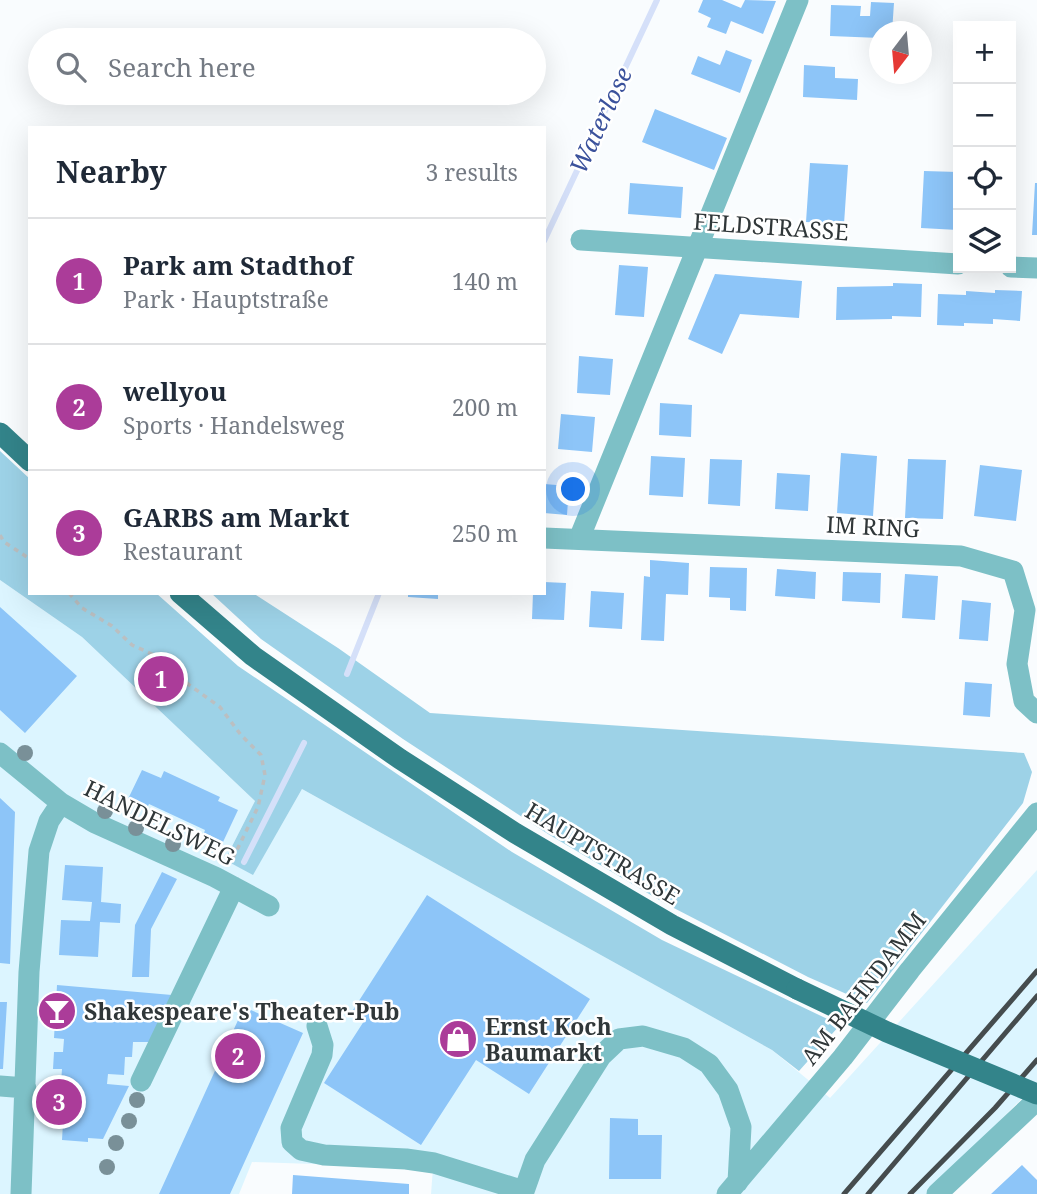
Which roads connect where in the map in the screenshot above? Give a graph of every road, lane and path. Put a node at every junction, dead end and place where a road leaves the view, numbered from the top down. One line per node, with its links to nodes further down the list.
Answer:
1 (798, 0): 3 (street)
2 (580, 240): 3 (street, FELDSTRASSE)
3 (698, 248): 4 (street, FELDSTRASSE); 11 (street)
4 (953, 264)
5 (1016, 267): 6 (street)
6 (1037, 268)
7 (0, 433): 8 (main road)
8 (28, 459)
9 (0, 535): 12 (path)
10 (546, 538): 11 (street, IM RING)
11 (579, 539): 15 (street, IM RING)
12 (28, 558)
13 (71, 595): 19 (path)
14 (182, 595): 25 (main road, HAUPTSTRASSE, bridge)
15 (1037, 713)
16 (0, 753): 17 (street, HANDELSWEG)
17 (61, 803): 19 (street, HANDELSWEG); 24 (street)
18 (1037, 813): 27 (street, AM BAHNDAMM)
19 (228, 883): 20 (street, HANDELSWEG); 22 (street)
20 (269, 906)
21 (317, 1026): 28 (street)
22 (141, 1081)
23 (0, 1086): 24 (street)
24 (26, 1088): 29 (street)
25 (1037, 1094)
26 (1037, 1100): 30 (street)
27 (732, 1188): 28 (street)
28 (523, 1192)
29 (21, 1194)
30 (937, 1194)

